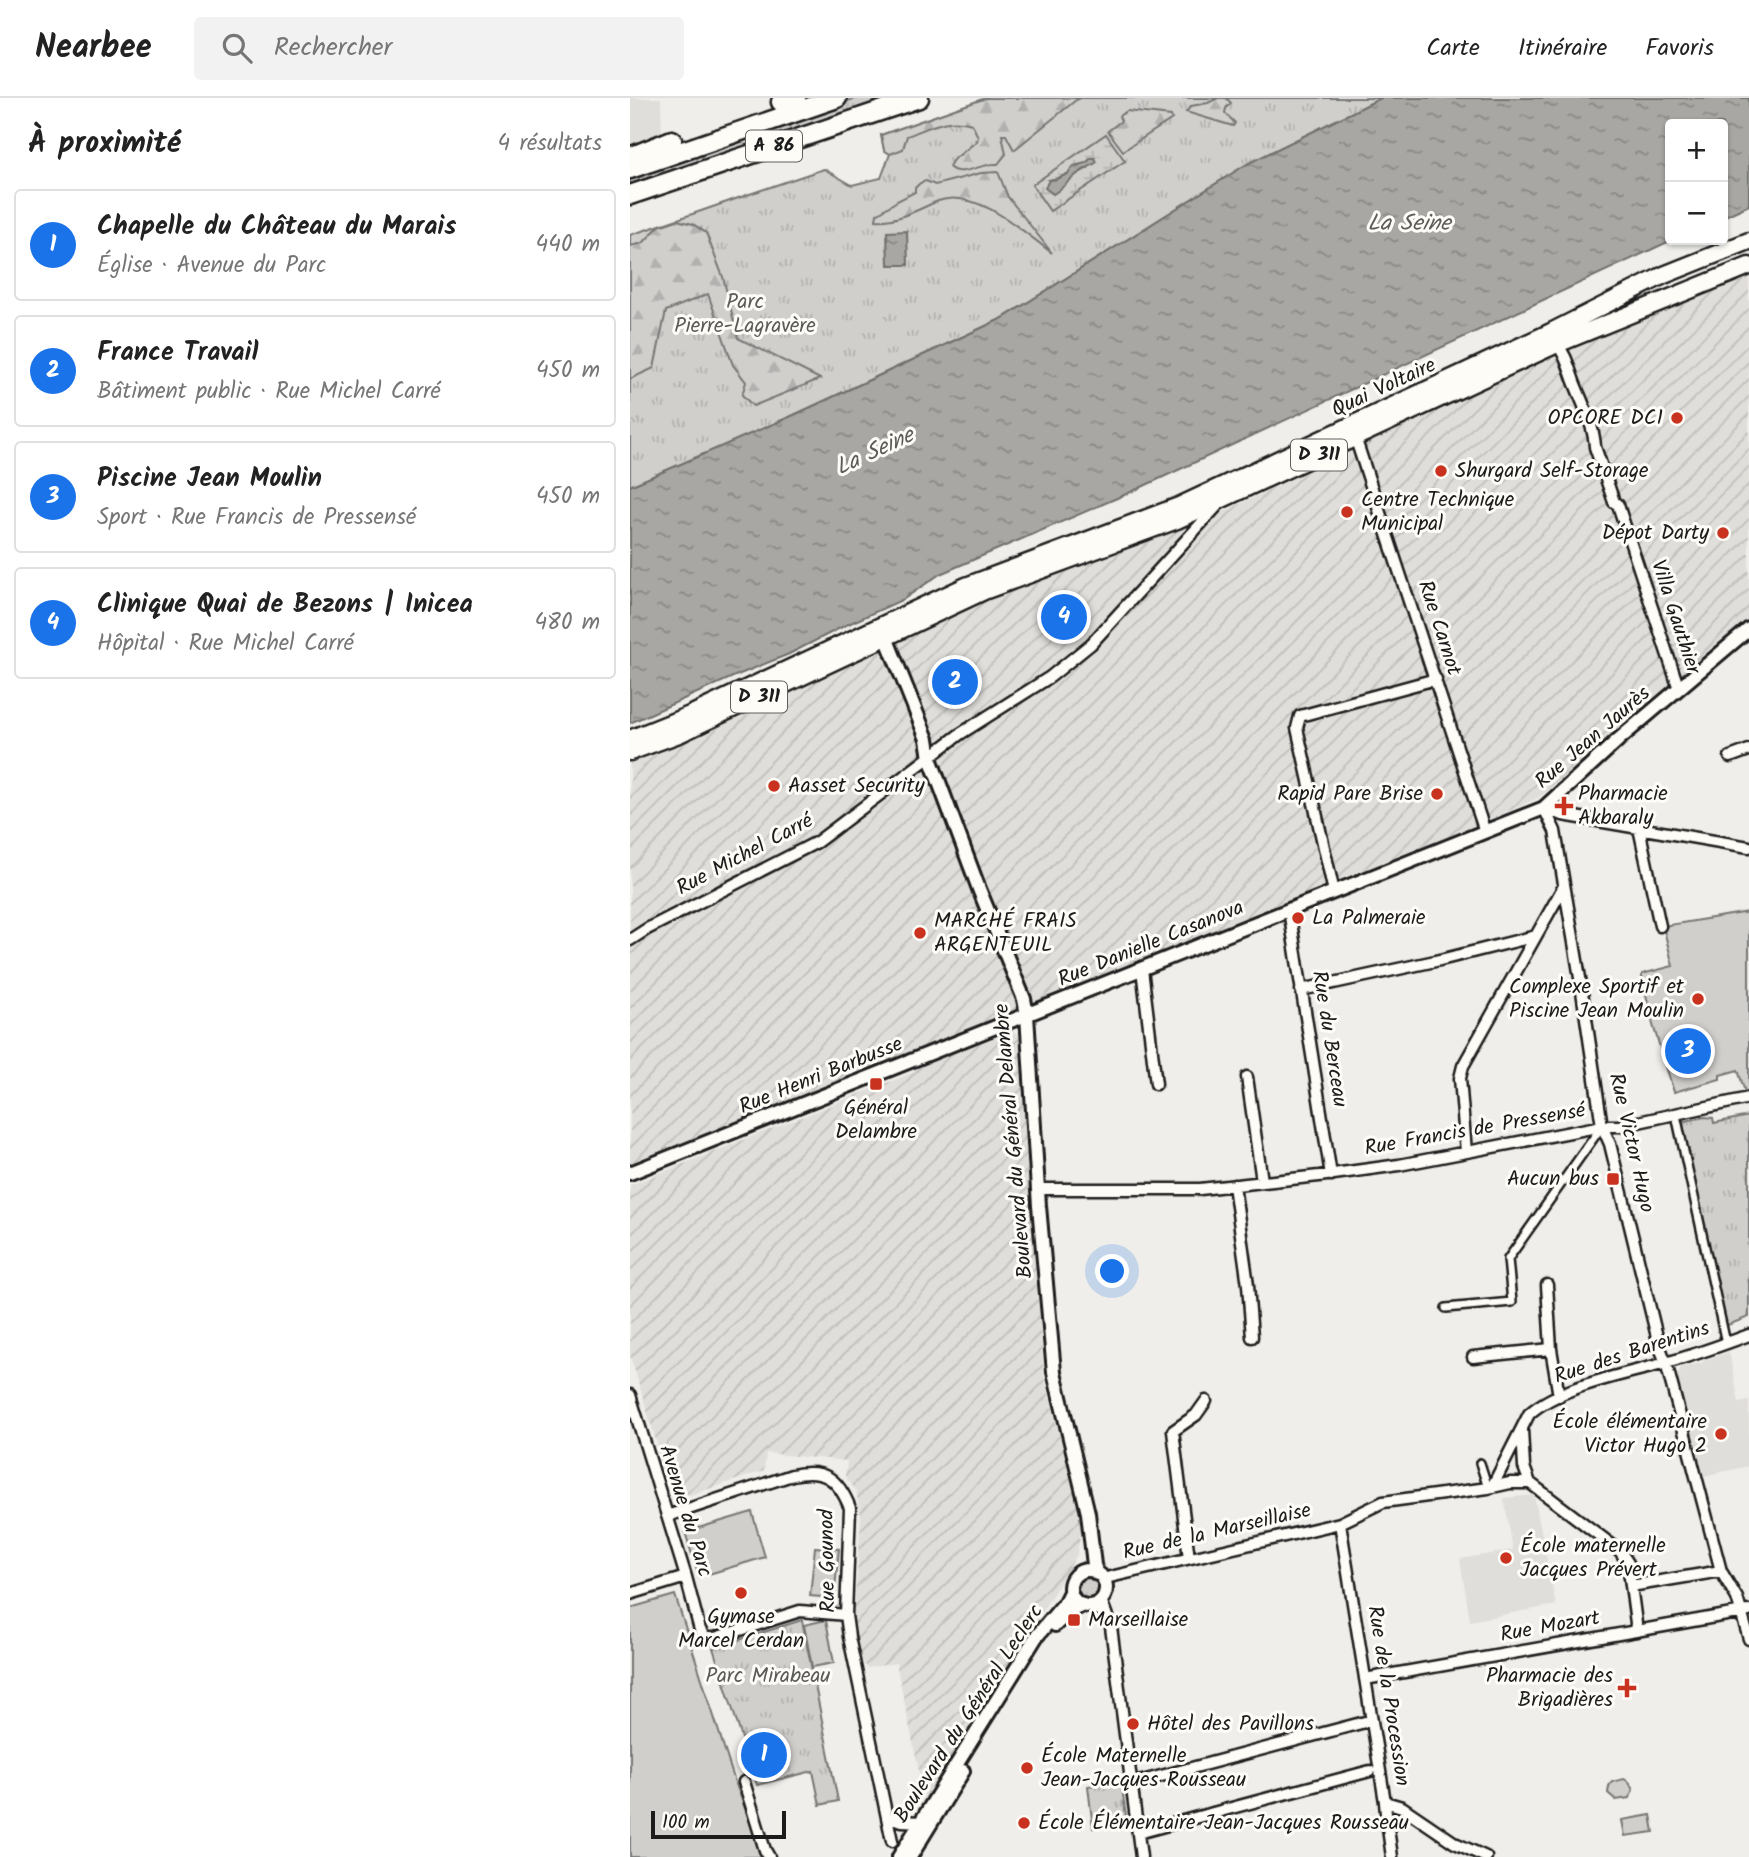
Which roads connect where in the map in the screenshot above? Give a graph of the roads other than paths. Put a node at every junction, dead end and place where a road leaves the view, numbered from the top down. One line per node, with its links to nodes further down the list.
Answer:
1 (837, 98): 5 (highway, A 86)
2 (919, 98): 6 (highway, A 86)
3 (672, 140): 4 (highway)
4 (630, 157)
5 (630, 169)
6 (630, 195)
7 (1749, 241): 13 (main road, Quai Voltaire / D 311)
8 (1749, 266): 9 (main road, Quai Voltaire / D 311)
9 (1558, 344): 10 (main road, Quai Voltaire / D 311); 15 (street, Villa Gauthier)
10 (1355, 437): 11 (main road, Quai Voltaire / D 311); 14 (street, Rue Carnot)
11 (1223, 499): 13 (main road, Quai Voltaire / D 311); 20 (street, Rue Michel Carré)
12 (1749, 629): 15 (street, Rue Jean Jaurès)
13 (882, 631): 16 (main road, D 311); 18 (main road, D 311); 20 (street, Boulevard du Général Delambre)
14 (1436, 678): 23 (street, Rue Carnot); 26 (street)
15 (1679, 689): 21 (street, Rue Jean Jaurès)
16 (630, 739)
17 (1749, 750): 19 (street)
18 (630, 752)
19 (1730, 757)
20 (930, 758): 30 (street, Rue Michel Carré); 33 (street, Boulevard du Général Delambre)
21 (1544, 807): 22 (street); 23 (street, Rue Jean Jaurès); 25 (street, Rue Victor Hugo)
22 (1639, 828): 24 (street); 28 (street)
23 (1485, 832): 26 (street, Rue Jean Jaurès)
24 (1749, 847)
25 (1565, 885): 29 (street); 38 (street, Rue Victor Hugo)
26 (1335, 892): 27 (street, Rue Jean Jaurès)
27 (1289, 909): 31 (street, Rue Danielle Casanova); 32 (street, Rue du Berceau)
28 (1660, 926)
29 (1536, 936): 32 (street); 39 (street)
30 (630, 940)
31 (1142, 969): 33 (street, Rue Danielle Casanova); 35 (street)
32 (1301, 990): 41 (street, Rue du Berceau)
33 (1027, 1014): 40 (street, Rue Henri Barbusse); 44 (street, Boulevard du Général Delambre)
34 (1247, 1077): 42 (street)
35 (1156, 1084)
36 (1749, 1098): 37 (street, Rue Francis de Pressensé)
37 (1676, 1115): 38 (street, Rue Francis de Pressensé); 49 (street)
38 (1602, 1126): 39 (street, Rue Francis de Pressensé); 46 (street); 52 (street, Rue Victor Hugo)
39 (1466, 1152): 41 (street, Rue Francis de Pressensé)
40 (630, 1173)
41 (1331, 1175): 42 (street, Rue Francis de Pressensé)
42 (1262, 1181): 43 (street, Rue Francis de Pressensé)
43 (1234, 1185): 44 (street, Rue Francis de Pressensé); 48 (street)
44 (1038, 1189): 62 (street, Boulevard du Général Delambre)
45 (1547, 1285): 50 (street)
46 (1446, 1308)
47 (1749, 1335): 49 (street, Rue des Barentins)
48 (1252, 1338)
49 (1726, 1343): 52 (street, Rue des Barentins)
50 (1551, 1349): 51 (street); 54 (street)
51 (1473, 1357)
52 (1666, 1363): 54 (street, Rue des Barentins); 64 (street, Rue Victor Hugo)
53 (630, 1395): 60 (street, Avenue du Parc)
54 (1559, 1396): 56 (street, Rue des Barentins)
55 (1206, 1401): 63 (street)
56 (1522, 1430): 58 (street); 59 (street, Rue des Barentins)
57 (1480, 1463): 59 (street)
58 (1530, 1483): 59 (street, Rue de la Marseillaise); 68 (street)
59 (1490, 1488): 61 (street, Rue de la Marseillaise)
60 (667, 1516): 66 (street, Avenue du Parc); 73 (street, Rue Gounod)
61 (1340, 1523): 63 (street, Rue de la Marseillaise); 76 (street, Rue de la Procession)
62 (1091, 1536): 65 (street, Boulevard du Général Delambre); 67 (street, Boulevard du Général Delambre)
63 (1189, 1558): 67 (street, Rue de la Marseillaise)
64 (1721, 1570): 68 (street); 72 (street, Rue Victor Hugo)
65 (1082, 1572): 67 (street); 69 (street)
66 (686, 1577): 70 (street); 73 (street, Avenue du Parc)
67 (1100, 1577): 71 (street)
68 (1632, 1586): 74 (street)
69 (1070, 1592): 71 (street); 83 (street, Boulevard du Général Leclerc)
70 (630, 1594)
71 (1091, 1604): 80 (street); 88 (street, Boulevard du Général Leclerc)
72 (1746, 1612): 74 (street, Rue Mozart); 75 (street, Rue Victor Hugo)
73 (846, 1615): 82 (street, Rue Gounod)
74 (1635, 1631): 76 (street, Rue Mozart)
75 (1749, 1639)
76 (1365, 1679): 77 (street, Rue de la Procession)
77 (1368, 1721): 78 (street, Rue de la Procession); 80 (street)
78 (1375, 1770): 81 (street, Rue de la Procession); 84 (street)
79 (744, 1782): 86 (street)
80 (1131, 1784): 84 (street)
81 (1385, 1802): 90 (street); 91 (street, Rue de la Procession)
82 (887, 1817): 83 (street); 85 (street, Rue Gounod)
83 (920, 1822): 87 (street, Boulevard du Général Leclerc)
84 (1138, 1833): 89 (street)
85 (892, 1841)
86 (767, 1854)
87 (899, 1857)
88 (910, 1857)
89 (1141, 1857)
90 (1392, 1857)
91 (1486, 1857)

